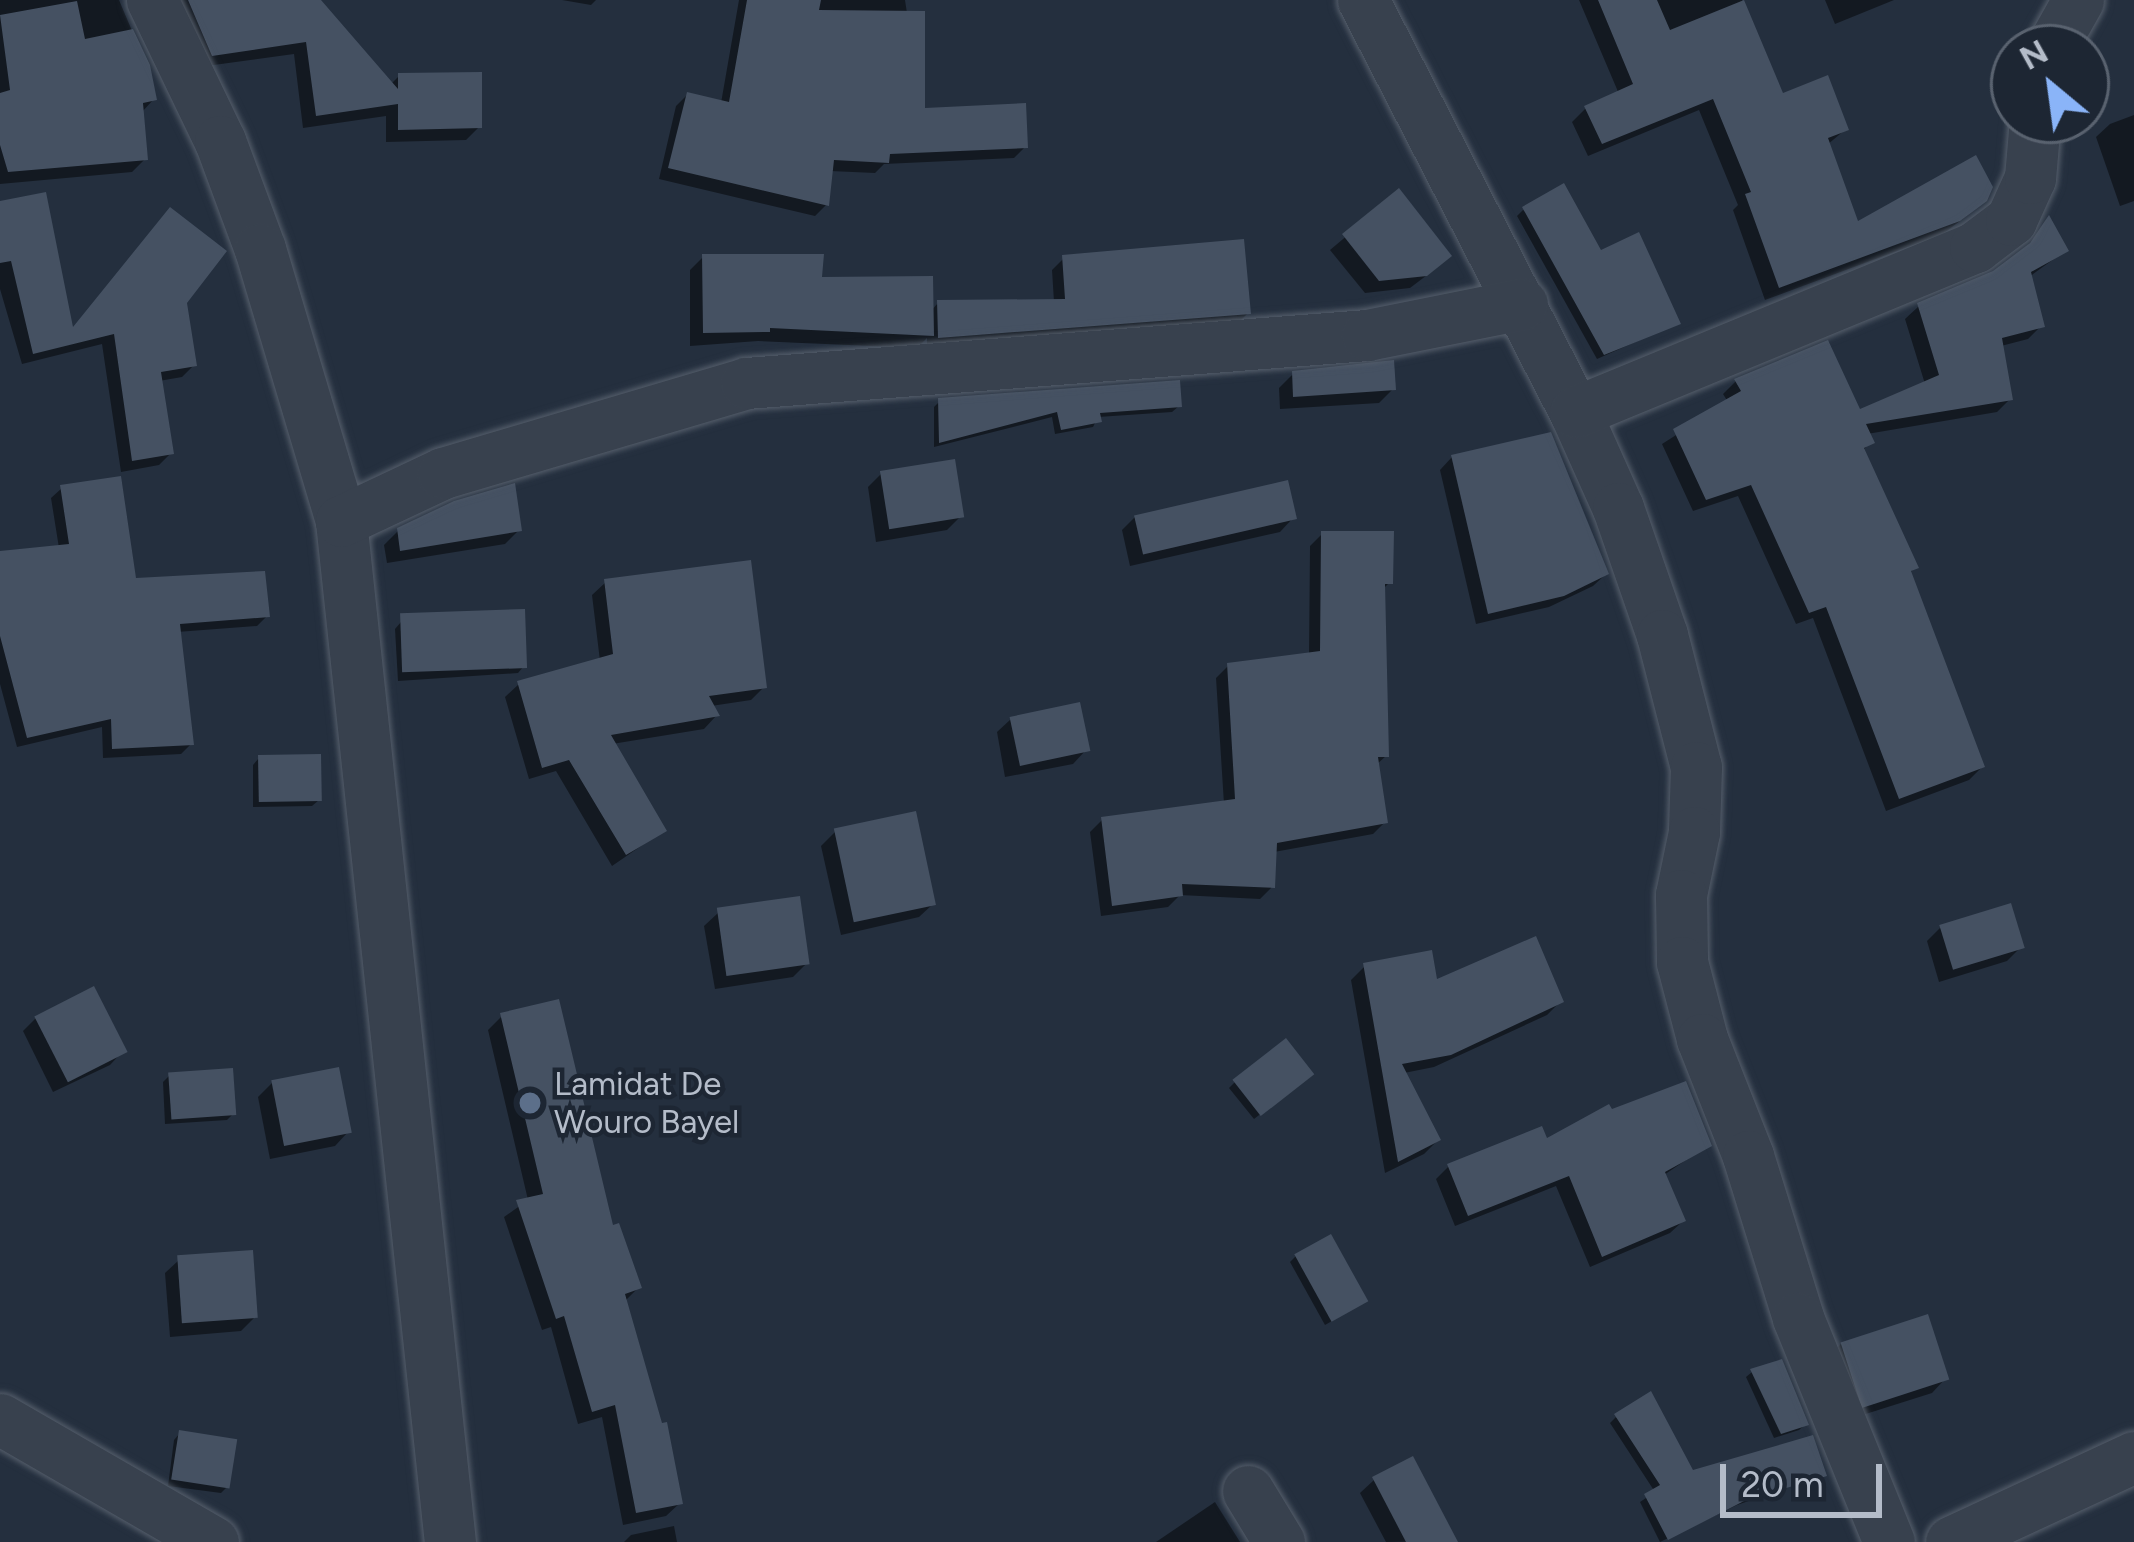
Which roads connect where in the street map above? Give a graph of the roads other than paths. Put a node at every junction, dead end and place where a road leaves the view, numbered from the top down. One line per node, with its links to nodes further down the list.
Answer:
1 (152, 0): 6 (street)
2 (1363, 0): 4 (street)
3 (2033, 144): 5 (street)
4 (1522, 304): 5 (street); 6 (street)
5 (1576, 412): 13 (street)
6 (341, 521): 11 (street)
7 (0, 1419): 10 (street)
8 (2134, 1457): 14 (street)
9 (1248, 1491): 12 (street)
10 (213, 1542)
11 (450, 1542)
12 (1280, 1542)
13 (1889, 1542)
14 (1951, 1542)

